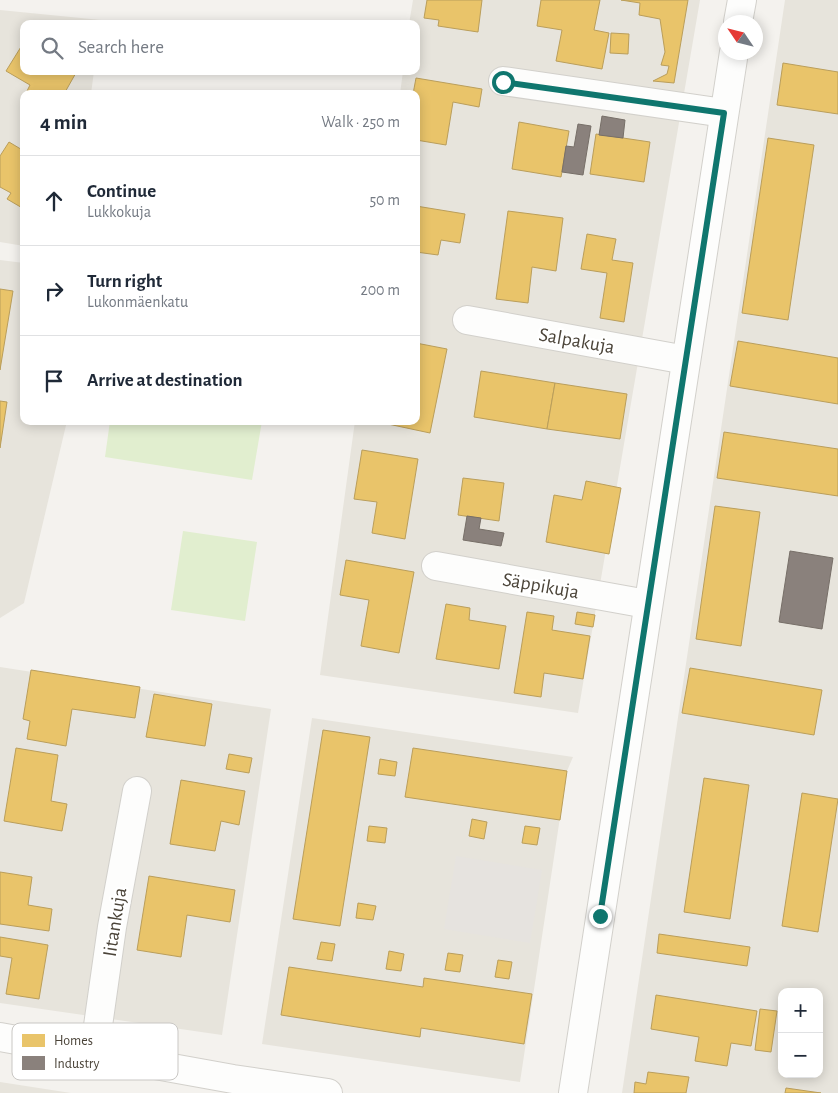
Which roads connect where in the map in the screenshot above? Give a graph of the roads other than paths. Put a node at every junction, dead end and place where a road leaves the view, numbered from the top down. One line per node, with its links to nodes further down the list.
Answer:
1 (742, 0): 2 (street)
2 (739, 15)
3 (733, 60): 5 (street)
4 (503, 82): 5 (street)
5 (724, 113): 7 (street)
6 (467, 320): 7 (street, Salpakuja)
7 (686, 360): 9 (street)
8 (436, 566): 9 (street, Säppikuja)
9 (647, 604): 14 (street)
10 (137, 791): 11 (street, Iitankuja)
11 (98, 1023)
12 (178, 1069): 13 (street)
13 (328, 1093)
14 (573, 1093)

